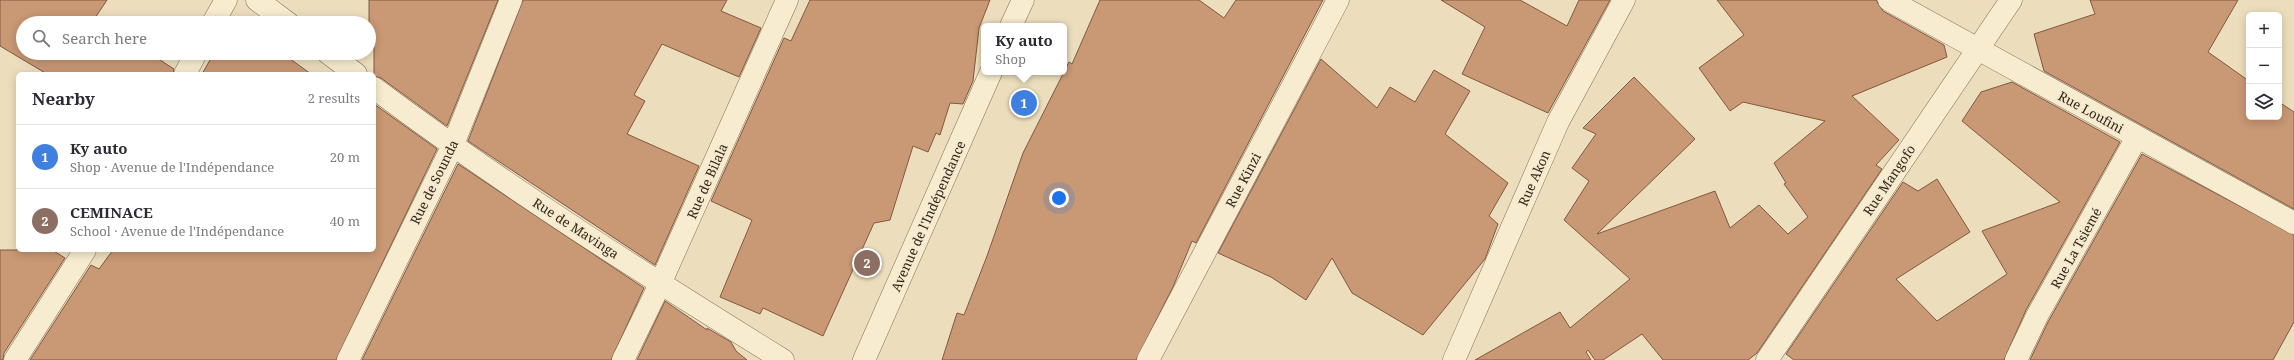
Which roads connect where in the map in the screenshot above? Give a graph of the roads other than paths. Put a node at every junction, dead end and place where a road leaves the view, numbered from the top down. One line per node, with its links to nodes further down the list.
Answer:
1 (226, 0): 10 (street)
2 (257, 0): 11 (street)
3 (511, 0): 21 (street, Rue de Sounda)
4 (787, 0): 24 (street, Rue de Bilala)
5 (1023, 0): 12 (street)
6 (1338, 0): 30 (street, Rue Kinzi)
7 (1624, 0): 31 (street, Rue Akon)
8 (1889, 0): 13 (street, Rue Loufini)
9 (2011, 0): 13 (street, Rue Mangofo)
10 (217, 16)
11 (279, 16)
12 (1012, 23)
13 (1978, 48): 20 (street, Rue Loufini); 32 (street, Rue Mangofo)
14 (192, 60): 16 (street)
15 (337, 60): 17 (street)
16 (186, 72)
17 (353, 72)
18 (990, 75): 29 (street, Avenue de l'Indépendance)
19 (376, 90): 21 (street, Rue de Mavinga)
20 (2137, 137): 22 (street, Rue Loufini); 33 (street, Rue La Tsiemé)
21 (452, 147): 24 (street, Rue de Mavinga); 26 (street, Rue de Sounda)
22 (2294, 223)
23 (84, 252): 25 (street)
24 (660, 284): 27 (street, Rue de Bilala); 28 (street, Rue de Mavinga)
25 (15, 360)
26 (348, 360)
27 (623, 360)
28 (783, 360)
29 (864, 360)
30 (1148, 360)
31 (1454, 360)
32 (1767, 360)
33 (2016, 360)

